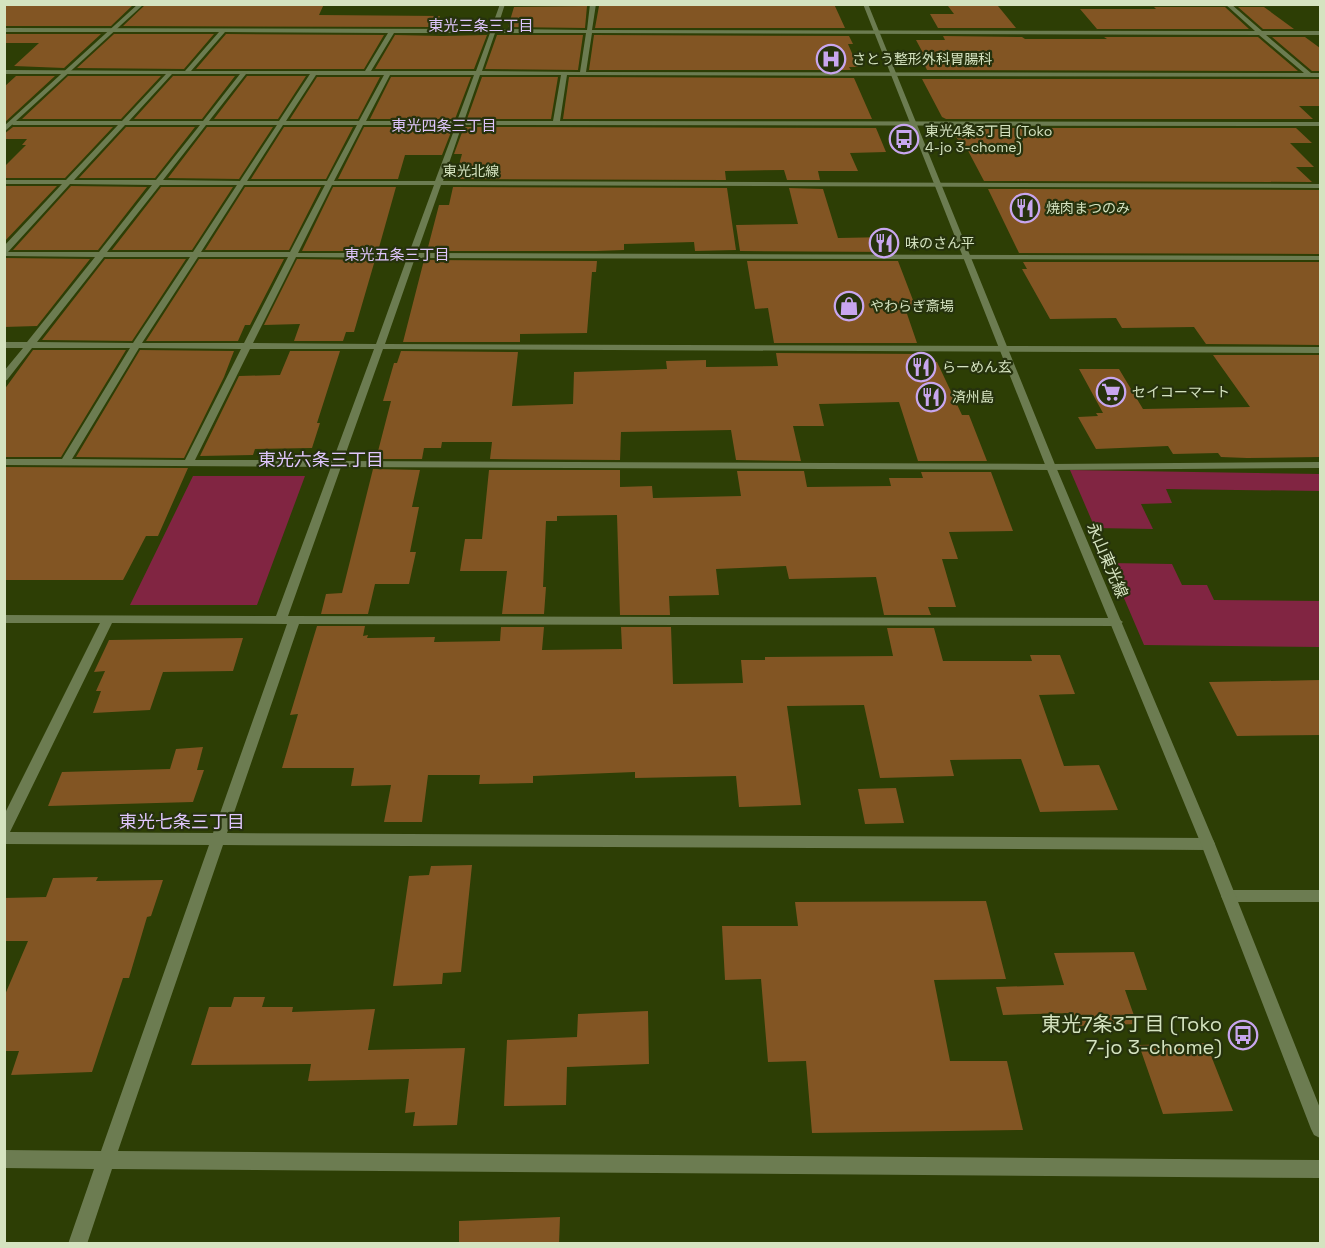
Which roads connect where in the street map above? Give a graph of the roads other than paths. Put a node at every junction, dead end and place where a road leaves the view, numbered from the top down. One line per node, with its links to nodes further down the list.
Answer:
1 (142, 4): 7 (street)
2 (503, 4): 10 (street)
3 (592, 4): 11 (street)
4 (865, 4): 12 (street, 永山東光線)
5 (1227, 4): 13 (street)
6 (4, 30): 7 (street)
7 (113, 30): 8 (street); 16 (street)
8 (223, 31): 9 (street); 18 (street)
9 (392, 31): 10 (street); 21 (street)
10 (493, 31): 11 (street); 23 (street)
11 (589, 31): 12 (street); 25 (street)
12 (877, 32): 13 (street); 26 (street, 永山東光線)
13 (1261, 33): 14 (street); 27 (street)
14 (1320, 33)
15 (4, 72): 16 (street)
16 (66, 72): 17 (street); 37 (street)
17 (170, 73): 18 (street); 29 (street)
18 (186, 73): 19 (street)
19 (244, 73): 20 (street); 30 (street)
20 (314, 73): 21 (street); 31 (street)
21 (367, 73): 22 (street)
22 (388, 74): 23 (street); 32 (street)
23 (477, 74): 24 (street); 35 (street)
24 (564, 74): 25 (street); 33 (street)
25 (583, 74): 26 (street)
26 (893, 74): 27 (street); 34 (street, 永山東光線)
27 (1310, 75): 28 (street)
28 (1320, 75)
29 (122, 123): 30 (street); 37 (street); 39 (street)
30 (203, 123): 31 (street); 40 (street)
31 (282, 123): 32 (street); 41 (street)
32 (361, 123): 35 (street); 42 (street)
33 (556, 123): 34 (street); 35 (street)
34 (914, 123): 36 (street); 44 (street, 永山東光線)
35 (459, 124): 43 (street)
36 (1320, 124)
37 (8, 126)
38 (4, 182): 39 (street, 東光北線)
39 (68, 182): 40 (street, 東光北線); 46 (street)
40 (157, 182): 41 (street, 東光北線); 47 (street)
41 (243, 182): 42 (street, 東光北線); 48 (street)
42 (330, 182): 43 (street, 東光北線); 49 (street)
43 (438, 183): 44 (street, 東光北線); 50 (street)
44 (937, 184): 45 (street, 東光北線); 51 (street, 永山東光線)
45 (1320, 186)
46 (4, 253): 47 (street)
47 (101, 254): 48 (street); 54 (street)
48 (196, 254): 49 (street); 55 (street)
49 (294, 255): 50 (street); 56 (street)
50 (411, 255): 51 (street); 57 (street)
51 (965, 257): 52 (street); 58 (street, 永山東光線)
52 (1320, 258)
53 (4, 345): 54 (street)
54 (30, 345): 55 (street); 60 (street)
55 (136, 345): 56 (street); 62 (street)
56 (248, 346): 57 (street); 63 (street)
57 (380, 346): 58 (street); 64 (street)
58 (1003, 349): 59 (street); 66 (street, 永山東光線)
59 (1320, 350)
60 (4, 378)
61 (4, 462): 62 (street)
62 (64, 462): 63 (street)
63 (188, 463): 64 (street)
64 (339, 464): 66 (street); 69 (street)
65 (1320, 465): 66 (street)
66 (1051, 467): 70 (street, 永山東光線)
67 (4, 619): 68 (street)
68 (108, 619): 69 (street); 71 (street)
69 (288, 619): 70 (street); 73 (street)
70 (1117, 622): 74 (street, 永山東光線)
71 (4, 830)
72 (4, 838): 73 (street)
73 (217, 838): 74 (street); 79 (street)
74 (1208, 844): 75 (street, 永山東光線)
75 (1228, 896): 76 (street); 77 (street, 永山東光線)
76 (1320, 896)
77 (1320, 1129)
78 (4, 1160): 79 (street)
79 (107, 1160): 80 (street); 81 (street)
80 (1320, 1169)
81 (77, 1244)

